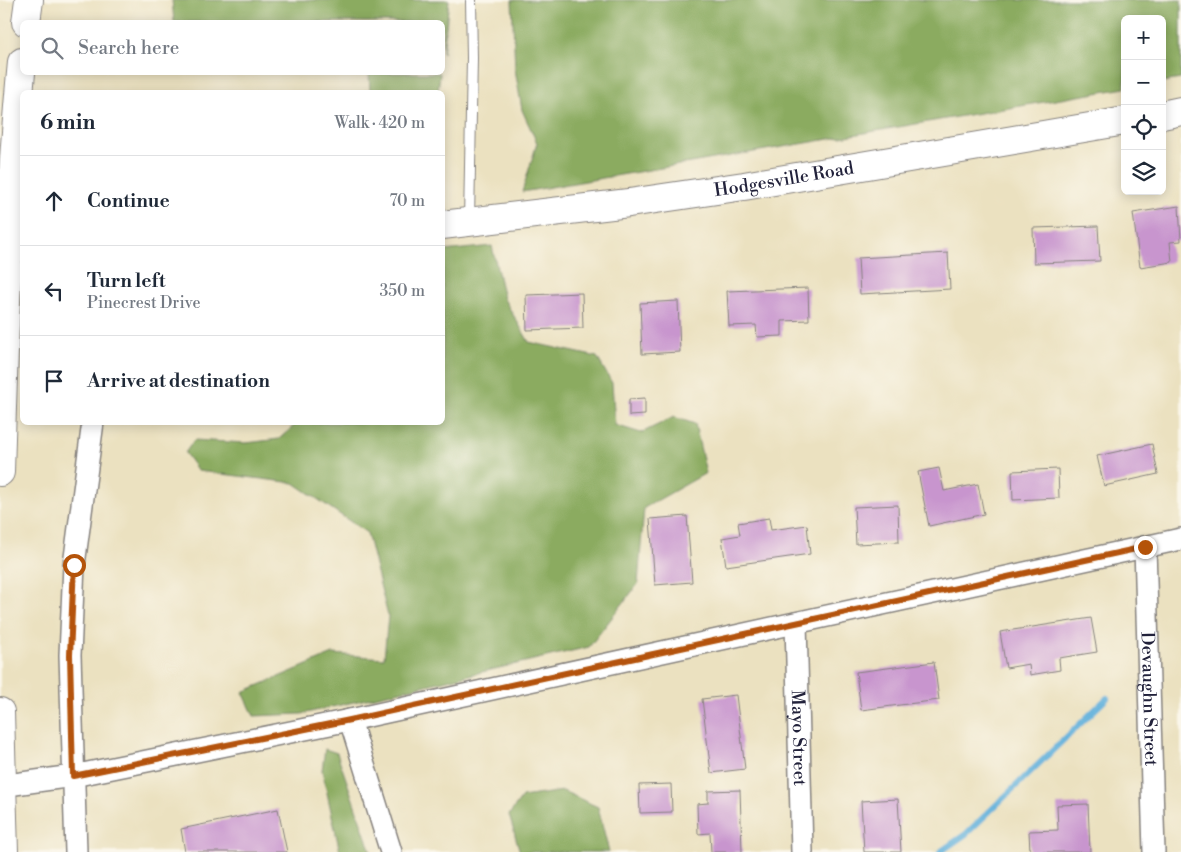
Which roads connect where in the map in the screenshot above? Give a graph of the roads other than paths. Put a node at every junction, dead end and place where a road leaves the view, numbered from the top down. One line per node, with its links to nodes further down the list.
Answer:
1 (471, 0): 9 (lane)
2 (22, 75): 3 (main road)
3 (21, 90)
4 (1181, 111): 5 (main road)
5 (1166, 114)
6 (20, 117): 8 (main road)
7 (1121, 122): 9 (main road, Hodgesville Road)
8 (19, 144): 10 (main road)
9 (456, 224)
10 (10, 256): 12 (main road)
11 (20, 328): 12 (main road)
12 (3, 361): 14 (main road)
13 (93, 425): 20 (street)
14 (0, 472)
15 (1181, 539): 16 (street)
16 (1145, 547): 17 (street); 26 (street, Devaughn Street)
17 (796, 623): 19 (street); 25 (street, Mayo Street)
18 (0, 712): 21 (main road)
19 (350, 720): 20 (street); 24 (street)
20 (73, 776): 21 (street); 23 (street)
21 (1, 786): 22 (main road)
22 (4, 852)
23 (76, 852)
24 (391, 852)
25 (802, 852)
26 (1154, 852)

